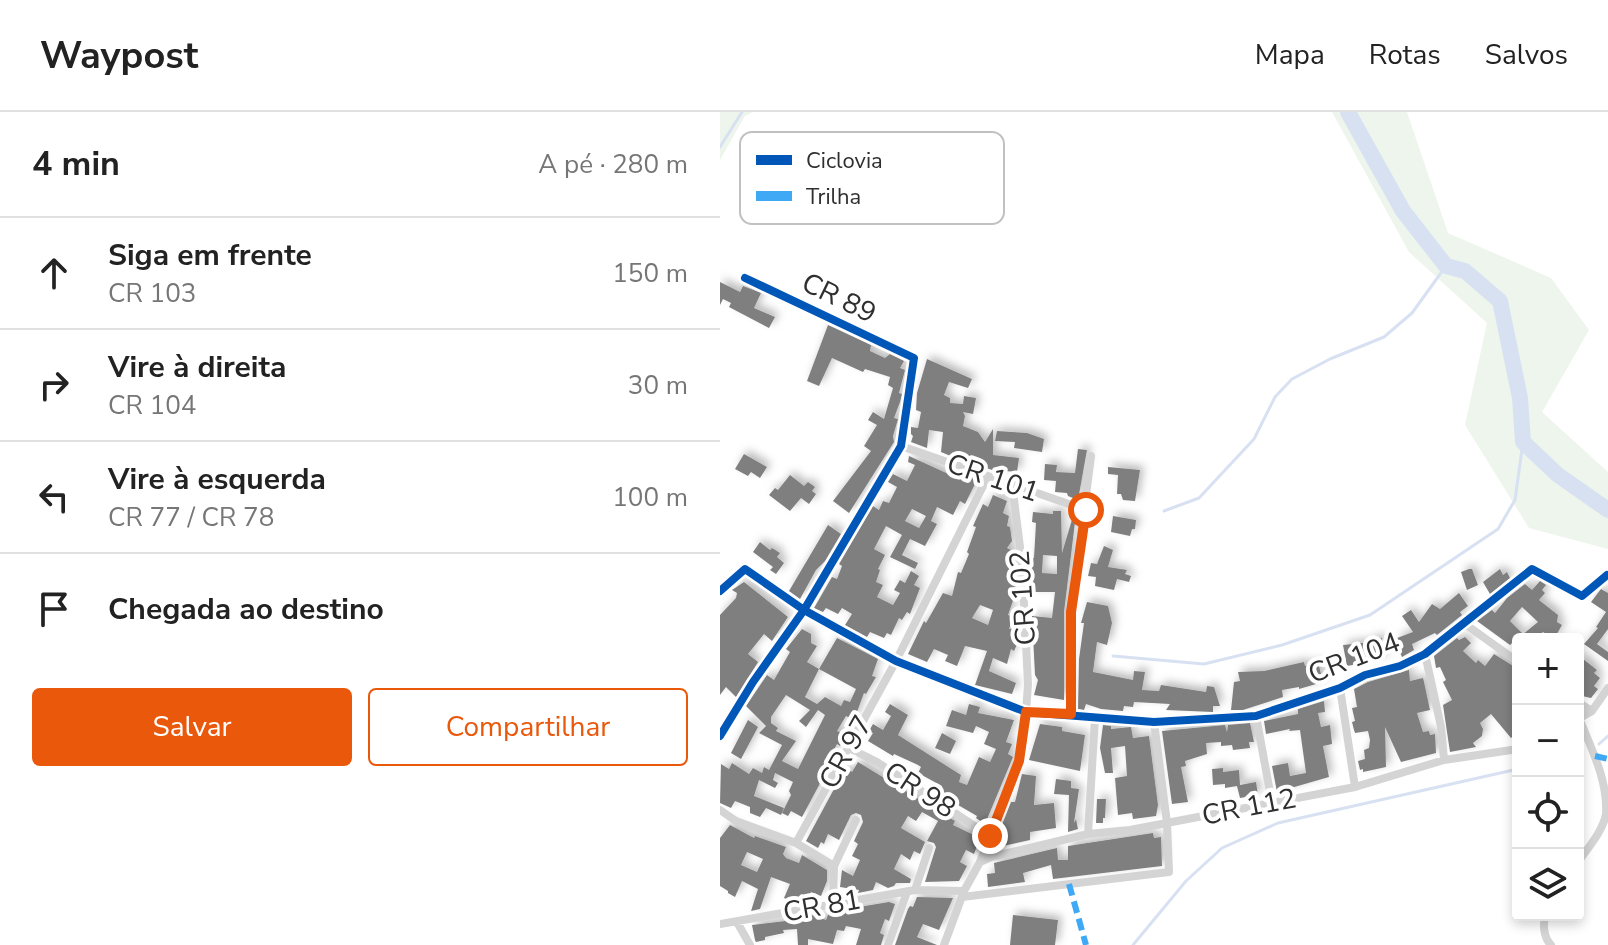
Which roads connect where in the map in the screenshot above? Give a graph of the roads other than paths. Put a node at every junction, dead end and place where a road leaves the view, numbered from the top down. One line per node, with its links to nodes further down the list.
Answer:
1 (745, 278): 2 (street, CR 89)
2 (901, 446): 4 (street, CR 101); 9 (street)
3 (1091, 456): 6 (street)
4 (988, 476): 5 (street, CR 101); 13 (street, CR 97)
5 (1012, 484): 6 (street, CR 101); 18 (street, CR 102)
6 (1086, 510): 19 (street)
7 (1608, 574): 10 (street, CR 104)
8 (720, 591): 9 (street, CR 104)
9 (804, 610): 13 (street, CR 104); 25 (street)
10 (1465, 624): 11 (street, CR 104); 12 (street)
11 (1425, 654): 14 (street, CR 104); 28 (street)
12 (1512, 658)
13 (896, 661): 18 (street, CR 104); 26 (street, CR 97)
14 (1340, 688): 20 (street, CR 104); 29 (street)
15 (1608, 688): 17 (street)
16 (1583, 705): 17 (street)
17 (1592, 711): 21 (street)
18 (1026, 712): 19 (street, CR 104); 35 (street, CR 102)
19 (1071, 714): 22 (street, CR 104)
20 (1256, 716): 23 (street, CR 104); 30 (street)
21 (1584, 716)
22 (1095, 718): 23 (street, CR 104); 34 (street)
23 (1154, 722): 33 (street)
24 (1584, 731): 38 (street)
25 (720, 736)
26 (849, 748): 35 (street, CR 98); 36 (street, CR 97)
27 (1512, 750): 28 (street, CR 112)
28 (1444, 760): 29 (street, CR 112)
29 (1355, 787): 30 (street, CR 112)
30 (1272, 803): 33 (street, CR 112)
31 (720, 810): 36 (street)
32 (856, 820): 40 (street)
33 (1167, 823): 34 (street, CR 112); 42 (street, CR 81)
34 (1088, 834): 39 (street, CR 112)
35 (990, 836): 39 (street, CR 102)
36 (796, 843): 40 (street)
37 (929, 848): 41 (street)
38 (1584, 853)
39 (980, 862): 42 (street, CR 102)
40 (834, 866): 43 (street)
41 (911, 891): 42 (street, CR 81); 43 (street, CR 81); 48 (street)
42 (963, 894): 49 (street, CR 102)
43 (833, 902): 45 (street, CR 81)
44 (1544, 921): 50 (street)
45 (737, 922): 46 (street, CR 81); 47 (street)
46 (720, 924)
47 (750, 945)
48 (888, 945)
49 (944, 945)
50 (1551, 945)

